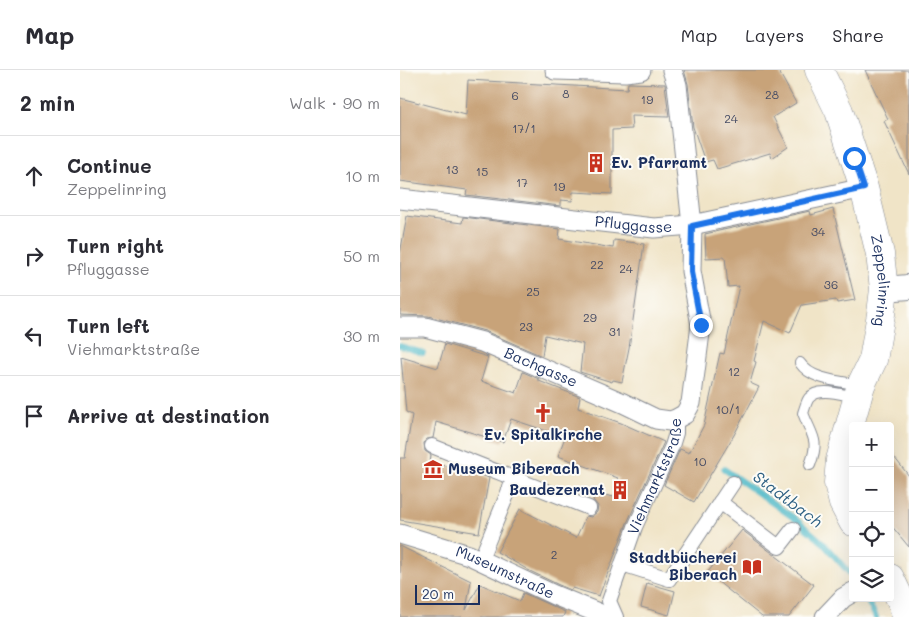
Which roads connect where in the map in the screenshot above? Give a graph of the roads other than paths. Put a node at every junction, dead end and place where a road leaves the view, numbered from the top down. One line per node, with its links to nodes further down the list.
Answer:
1 (555, 70): 2 (street)
2 (641, 70)
3 (672, 70): 7 (street, Viehmarktstraße)
4 (819, 70): 5 (main road, Zeppelinring)
5 (864, 188): 7 (street, Pfluggasse); 8 (main road, Zeppelinring)
6 (400, 199): 7 (street, Pfluggasse)
7 (692, 226): 12 (street, Viehmarktstraße)
8 (896, 288): 11 (main road, Zeppelinring)
9 (400, 327): 12 (street, Bachgasse)
10 (800, 364): 11 (lane)
11 (860, 391): 14 (lane); 19 (main road, Zeppelinring)
12 (676, 419): 23 (street, Viehmarktstraße)
13 (432, 446): 15 (street)
14 (810, 465)
15 (514, 478): 18 (street); 22 (street)
16 (733, 483): 17 (street)
17 (720, 502): 20 (street); 23 (street)
18 (590, 508)
19 (849, 514)
20 (793, 529)
21 (400, 534): 22 (street, Museumstraße)
22 (480, 560): 27 (street, Museumstraße)
23 (622, 564): 28 (street, Viehmarktstraße)
24 (894, 586): 26 (main road)
25 (848, 595): 29 (street)
26 (906, 609)
27 (608, 617)
28 (616, 617)
29 (825, 617)

